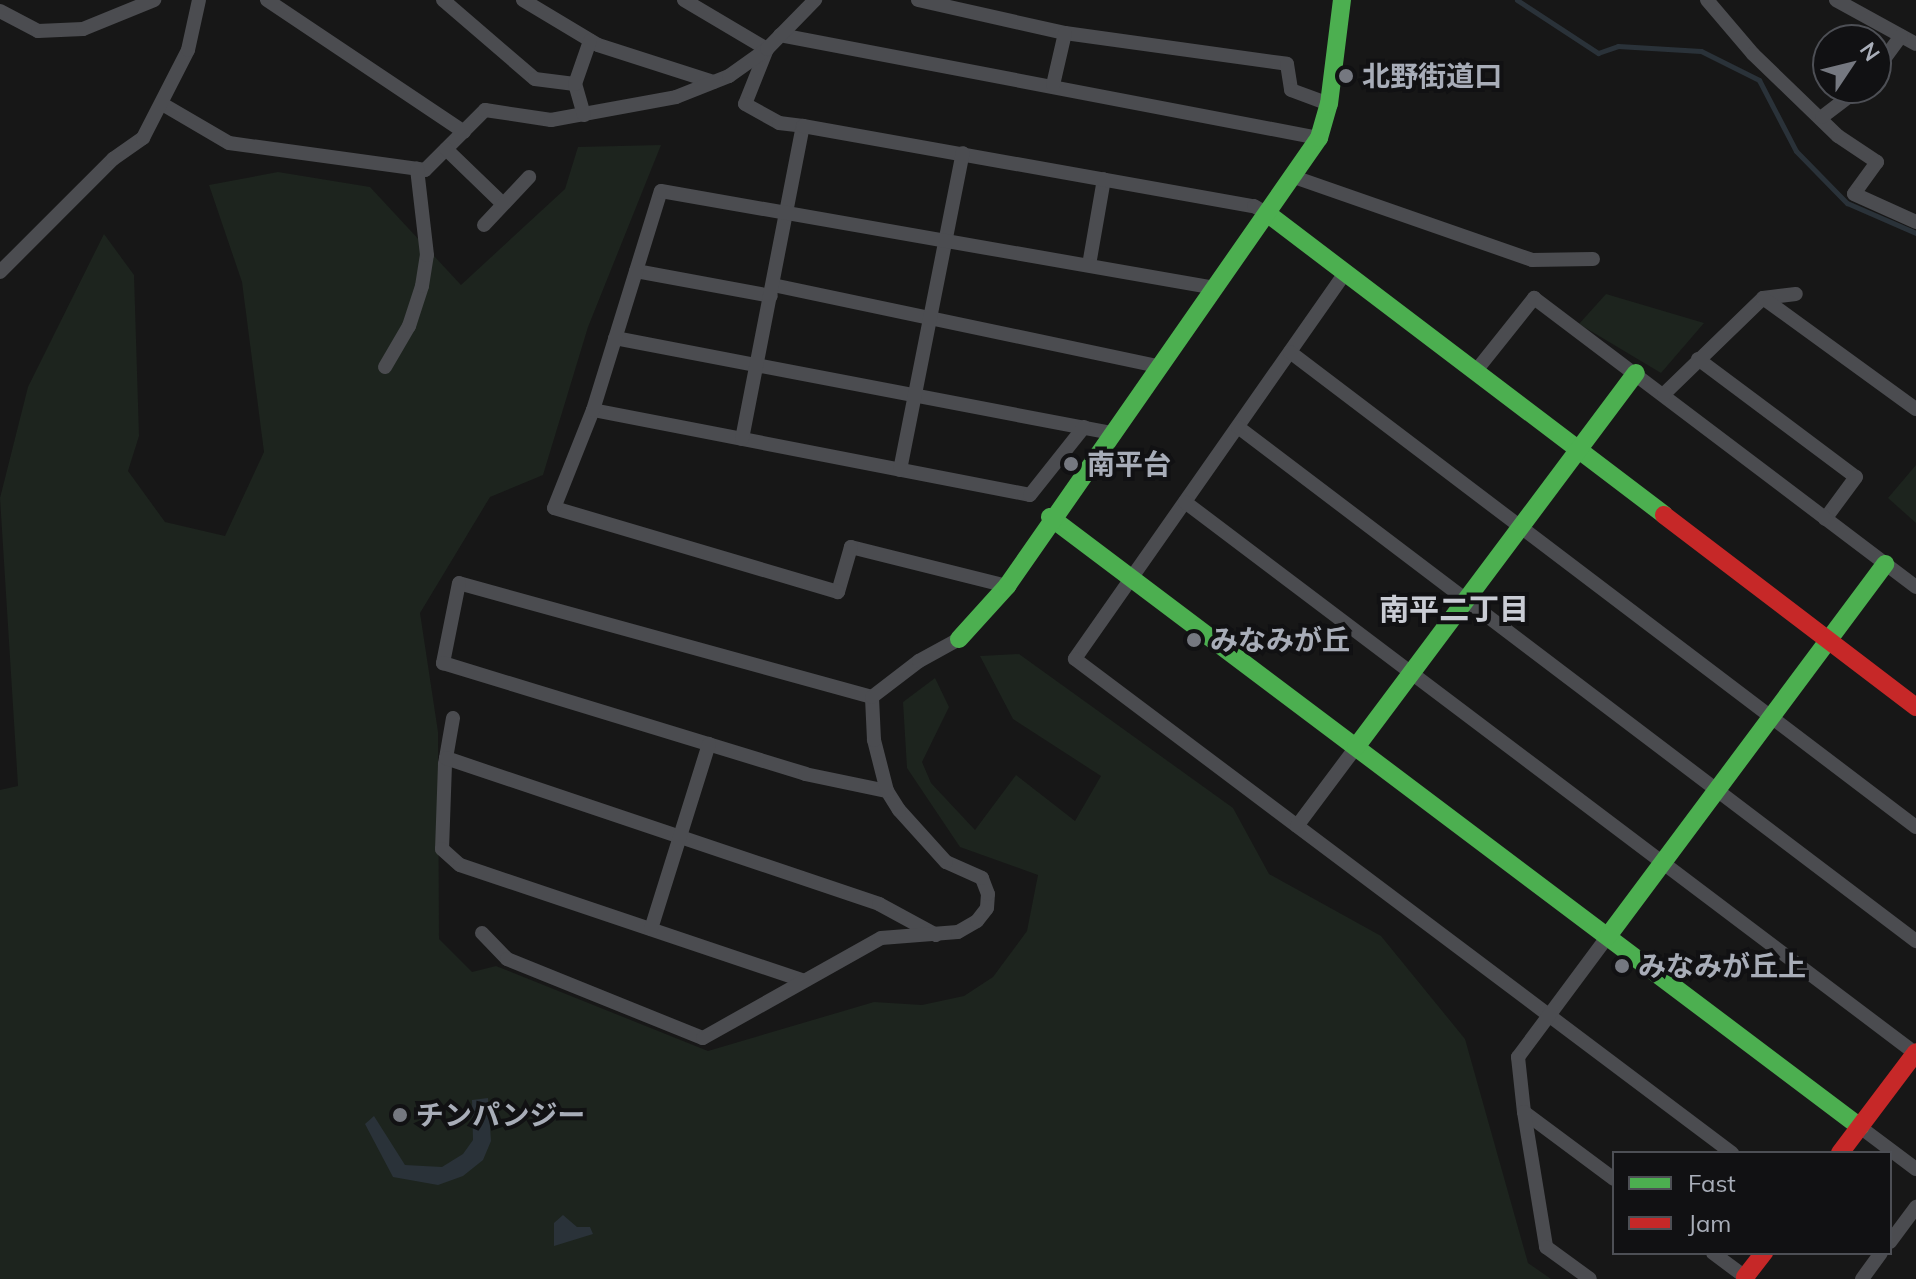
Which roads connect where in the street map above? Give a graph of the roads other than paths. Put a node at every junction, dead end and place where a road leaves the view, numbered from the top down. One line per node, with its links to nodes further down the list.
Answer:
1 (154, 0): 12 (street)
2 (199, 0): 25 (street)
3 (267, 0): 29 (street)
4 (443, 0): 21 (street)
5 (523, 0): 16 (street)
6 (684, 0): 19 (street)
7 (815, 0): 14 (street)
8 (918, 0): 13 (street)
9 (1342, 0): 23 (street)
10 (1707, 0): 27 (street)
11 (1836, 0): 15 (street)
12 (0, 11)
13 (1065, 33): 22 (street); 23 (street)
14 (780, 35): 19 (street); 22 (street)
15 (1901, 36): 17 (street); 18 (street)
16 (590, 41): 20 (street); 21 (street)
17 (1916, 44)
18 (1892, 48)
19 (767, 49): 20 (street); 28 (street)
20 (713, 82): 26 (street)
21 (575, 84): 26 (street)
22 (1053, 85): 30 (street)
23 (1329, 104): 30 (street)
24 (1839, 104): 27 (street)
25 (164, 105): 33 (street); 46 (street)
26 (584, 115): 29 (street)
27 (1822, 117): 40 (street)
28 (803, 126): 32 (street); 38 (street)
29 (464, 132): 31 (street)
30 (1319, 138): 35 (street)
31 (446, 149): 33 (street); 37 (street)
32 (963, 153): 36 (street); 42 (street)
33 (417, 169): 58 (street)
34 (529, 177): 37 (street)
35 (1294, 177): 39 (street); 43 (street)
36 (1104, 179): 39 (street); 44 (street)
37 (503, 204): 41 (street)
38 (788, 213): 42 (street); 45 (street); 49 (street)
39 (1268, 214): 47 (street); 48 (street)
40 (1916, 222)
41 (484, 225)
42 (942, 239): 44 (street); 52 (street)
43 (1593, 259)
44 (1089, 265): 48 (street)
45 (636, 271): 49 (street); 53 (street)
46 (0, 272)
47 (1345, 273): 54 (street); 59 (street)
48 (1215, 288): 57 (street)
49 (772, 291): 52 (street); 56 (street)
50 (1796, 294): 51 (street)
51 (1763, 298): 55 (street); 63 (street)
52 (927, 318): 57 (street); 61 (street)
53 (615, 338): 56 (street); 64 (street)
54 (1290, 352): 66 (street); 74 (street)
55 (1698, 359): 62 (street); 73 (street)
56 (758, 363): 61 (street); 68 (street)
57 (1159, 366): 67 (street)
58 (385, 367)
59 (1475, 372): 60 (street); 69 (street)
60 (1636, 373): 62 (street); 69 (street)
61 (914, 394): 65 (street); 70 (street)
62 (1664, 394): 73 (street)
63 (1916, 409)
64 (593, 410): 68 (street); 77 (street)
65 (1084, 427): 67 (street); 70 (street)
66 (1238, 427): 71 (street); 79 (street)
67 (1111, 433): 72 (street)
68 (742, 439): 70 (street)
69 (1578, 450): 74 (street); 81 (street)
70 (900, 470)
71 (1185, 502): 76 (street); 82 (street)
72 (1050, 517): 76 (street); 77 (street)
73 (1825, 519): 75 (street)
74 (1521, 526): 79 (street); 85 (street)
75 (1885, 564): 78 (street); 81 (street)
76 (1132, 578): 88 (street); 92 (street)
77 (1007, 586): 80 (street)
78 (1916, 587)
79 (1467, 599): 82 (street); 90 (street)
80 (959, 639): 83 (street)
81 (1828, 640): 84 (street); 85 (street)
82 (1412, 672): 88 (street); 95 (street)
83 (872, 697): 87 (street); 91 (street)
84 (1916, 707)
85 (1772, 716): 90 (street); 93 (street)
86 (453, 718): 89 (street)
87 (709, 744): 91 (street); 94 (street)
88 (1356, 747): 92 (street); 99 (street)
89 (446, 758): 94 (street); 96 (street)
90 (1718, 789): 95 (street); 100 (street)
91 (887, 791): 98 (street)
92 (1297, 826): 102 (street)
93 (1916, 827)
94 (681, 834): 96 (street); 98 (street)
95 (1663, 863): 99 (street); 103 (street)
96 (651, 929): 101 (street)
97 (482, 933): 101 (street)
98 (936, 935): 101 (street)
99 (1608, 936): 102 (street); 105 (street)
100 (1916, 941)
101 (802, 980)
102 (1548, 1016): 104 (street); 106 (street)
103 (1916, 1052): 105 (street)
104 (1524, 1112): 109 (street); 116 (street)
105 (1860, 1127): 107 (street); 108 (street)
106 (1729, 1151)
107 (1842, 1151)
108 (1916, 1169)
109 (1612, 1178)
110 (1916, 1207): 111 (street)
111 (1892, 1239)
112 (1716, 1255): 115 (street)
113 (1763, 1255): 115 (street)
114 (1880, 1255): 117 (street)
115 (1746, 1278)
116 (1590, 1279)
117 (1862, 1279)

